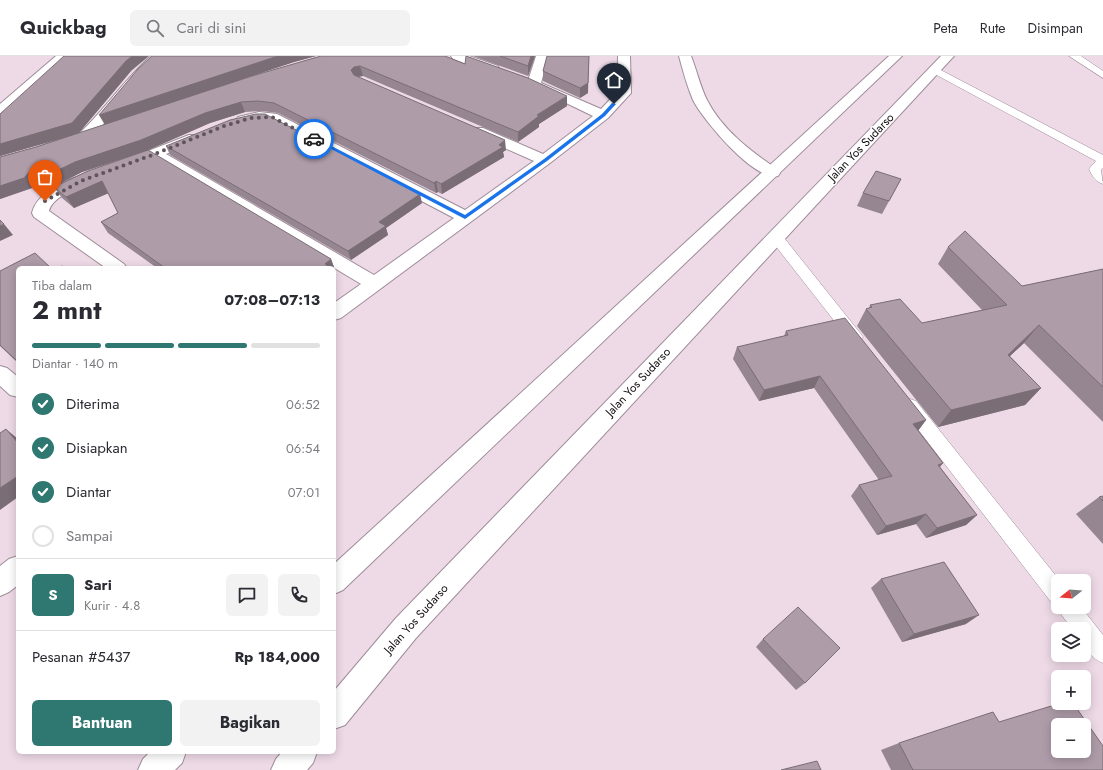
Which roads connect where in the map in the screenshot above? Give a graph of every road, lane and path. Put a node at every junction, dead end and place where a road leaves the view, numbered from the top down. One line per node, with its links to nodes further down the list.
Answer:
1 (64, 56): 14 (street)
2 (159, 56): 20 (street)
3 (457, 56): 10 (street)
4 (542, 56): 13 (street)
5 (624, 56): 15 (street)
6 (685, 56): 25 (street)
7 (896, 56): 25 (street)
8 (1074, 56): 11 (lane)
9 (941, 63): 24 (lane); 28 (street, Jalan Yos Sudarso)
10 (506, 74)
11 (1103, 75)
12 (520, 79): 13 (street)
13 (534, 84): 15 (street)
14 (0, 112)
15 (603, 115): 23 (street)
16 (232, 124): 27 (street)
17 (465, 125): 23 (street)
18 (106, 130): 20 (street)
19 (207, 132): 22 (street)
20 (84, 138): 21 (street)
21 (53, 147)
22 (155, 154): 29 (street); 30 (street)
23 (545, 160): 27 (street)
24 (1103, 161): 26 (lane)
25 (772, 174): 37 (street)
26 (1103, 180)
27 (465, 217): 30 (street)
28 (776, 237): 32 (lane); 42 (street, Jalan Yos Sudarso)
29 (115, 266)
30 (374, 283): 31 (street)
31 (336, 312)
32 (865, 350)
33 (0, 374): 34 (street)
34 (16, 387)
35 (900, 394): 39 (lane)
36 (16, 570): 38 (street)
37 (336, 579)
38 (0, 583)
39 (1051, 585)
40 (1073, 614): 41 (lane)
41 (1103, 652)
42 (336, 712)
43 (169, 754): 45 (street)
44 (300, 754): 46 (street)
45 (154, 770)
46 (287, 770)

